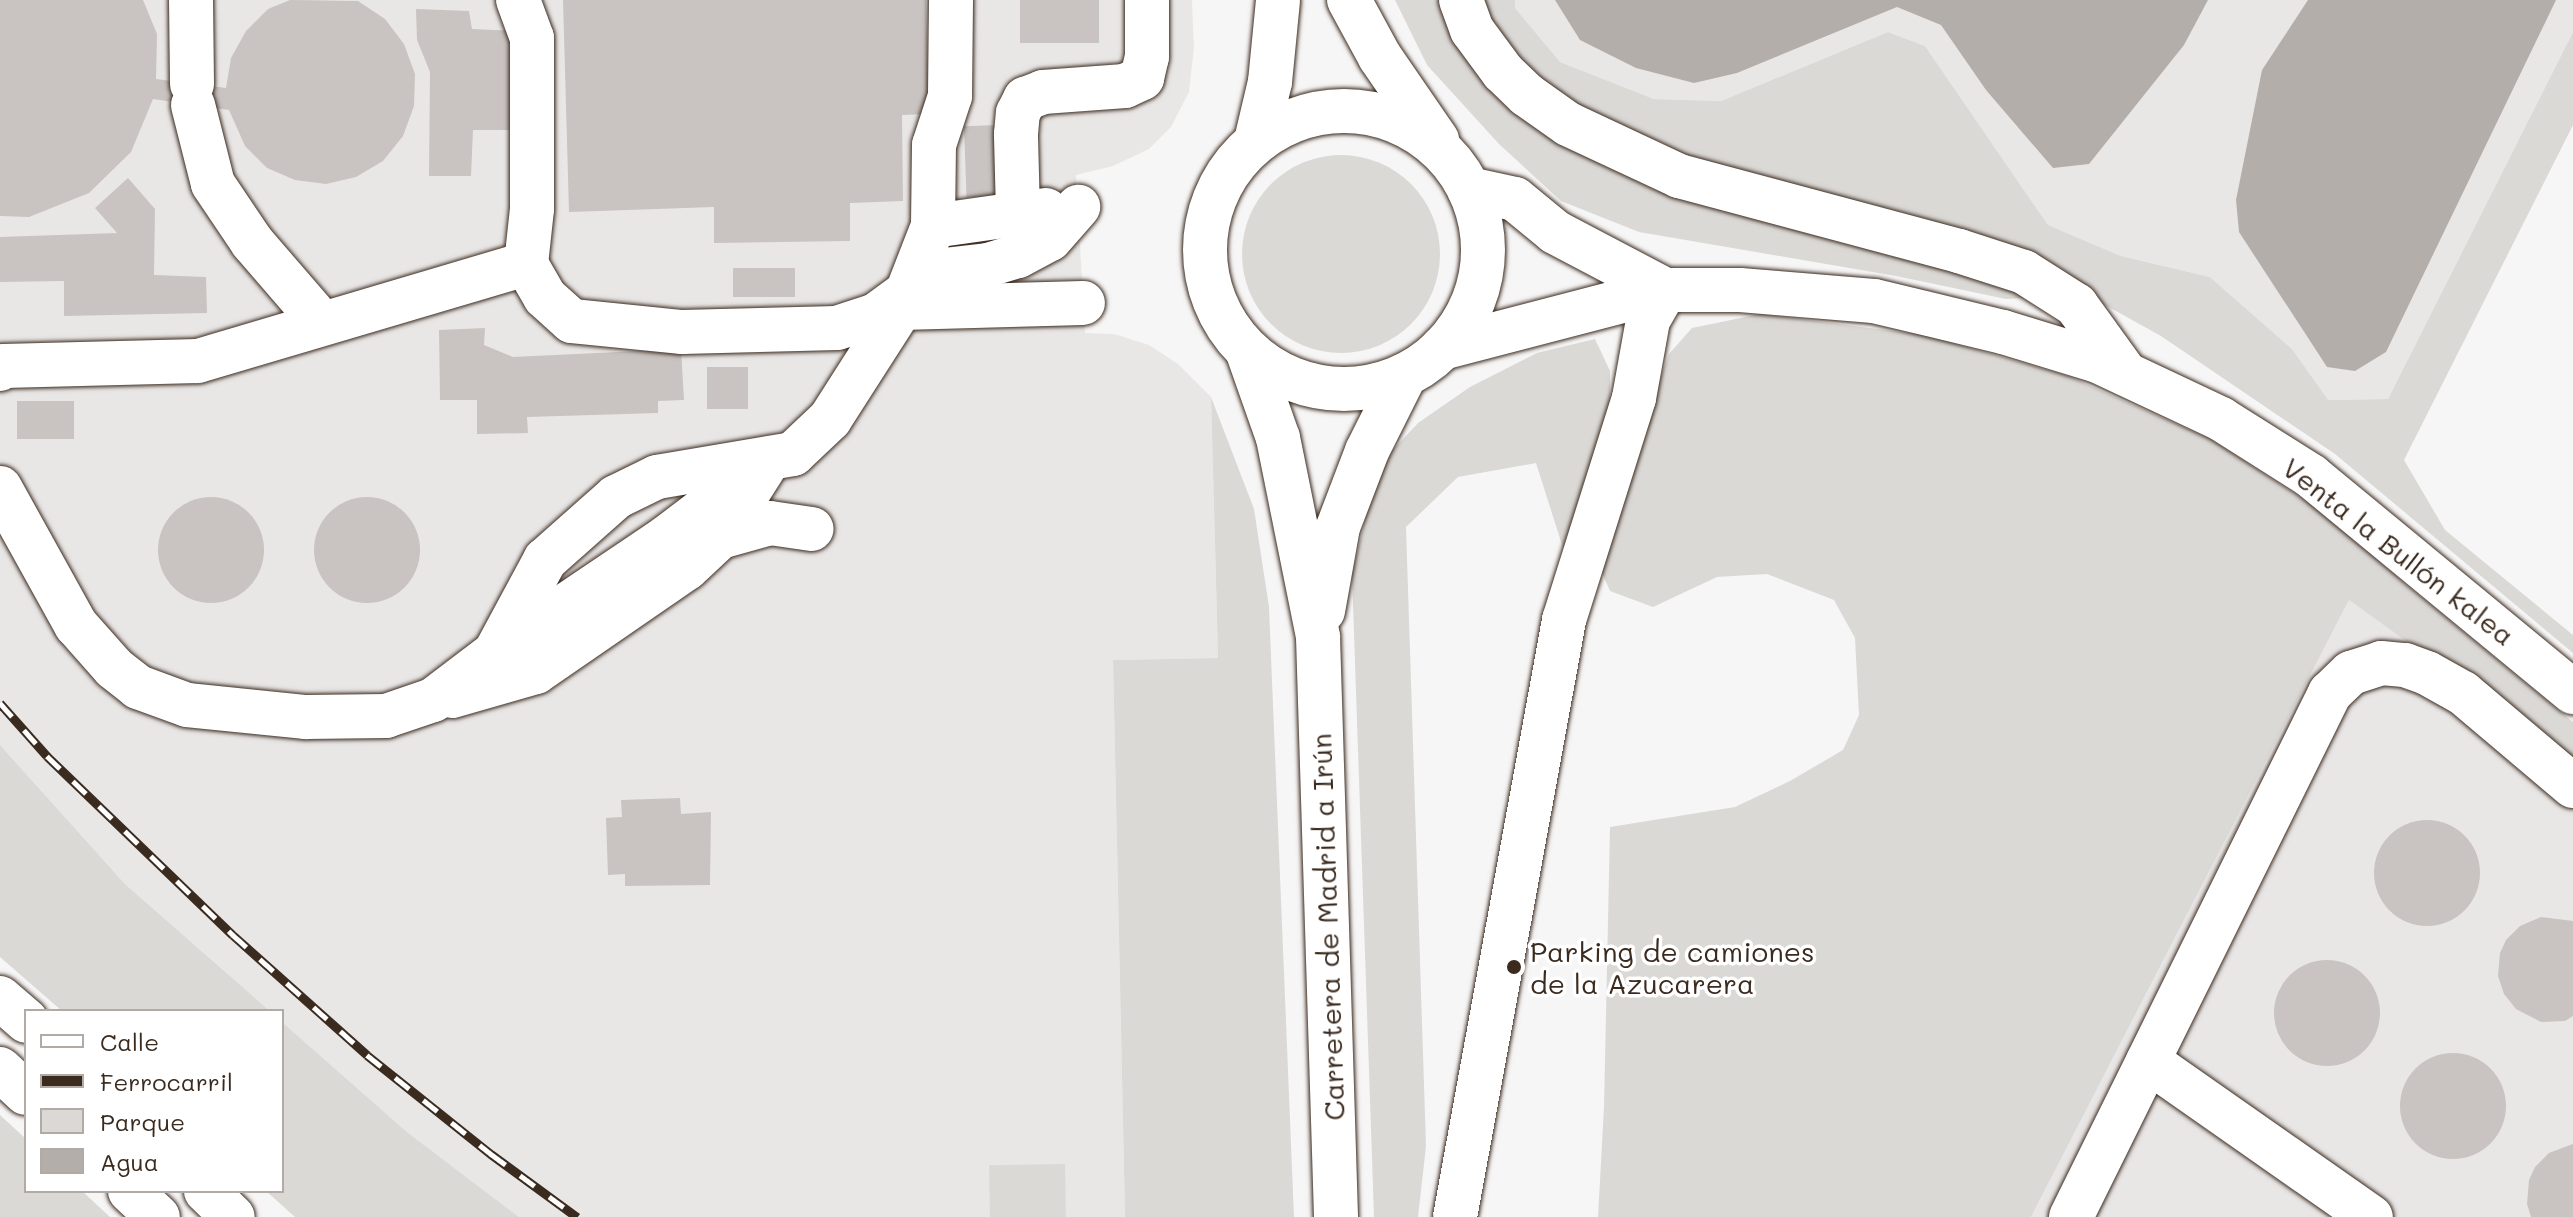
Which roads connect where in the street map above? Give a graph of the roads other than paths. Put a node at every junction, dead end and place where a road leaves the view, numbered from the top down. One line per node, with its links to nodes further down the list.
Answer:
1 (191, 0): 16 (main road)
2 (951, 0): 11 (main road)
3 (1147, 0): 10 (main road)
4 (1278, 0): 8 (main road)
5 (1349, 0): 9 (main road)
6 (1461, 0): 20 (main road)
7 (511, 3): 12 (main road)
8 (1256, 141): 9 (main road); 18 (main road)
9 (1461, 175): 14 (main road); 17 (main road)
10 (1018, 213): 11 (main road); 13 (main road)
11 (933, 226): 13 (main road)
12 (526, 264): 13 (main road); 16 (main road)
13 (909, 290): 15 (main road); 22 (main road)
14 (1665, 290): 17 (main road); 20 (main road, Venta la Bullón kalea); 41 (main road)
15 (1083, 303)
16 (322, 323): 19 (main road)
17 (1442, 348): 21 (main road)
18 (1247, 350): 21 (main road); 26 (main road)
19 (0, 369)
20 (2126, 374): 28 (main road, Venta la Bullón kalea)
21 (1405, 375): 26 (main road)
22 (770, 458): 25 (main road); 27 (main road); 27 (main road)
23 (0, 488): 29 (main road)
24 (812, 529): 25 (main road)
25 (720, 537): 29 (main road)
26 (1318, 637): 40 (main road, Carretera de Madrid a Irún)
27 (495, 653): 29 (main road)
28 (2573, 692)
29 (433, 700)
30 (2573, 786): 33 (main road)
31 (0, 998): 32 (main road)
32 (24, 1019)
33 (2148, 1061): 42 (main road); 43 (main road)
34 (0, 1069): 35 (main road)
35 (24, 1091)
36 (132, 1193): 38 (main road)
37 (208, 1193): 39 (main road)
38 (158, 1217)
39 (233, 1217)
40 (1336, 1217)
41 (1455, 1217)
42 (2071, 1217)
43 (2371, 1217)

